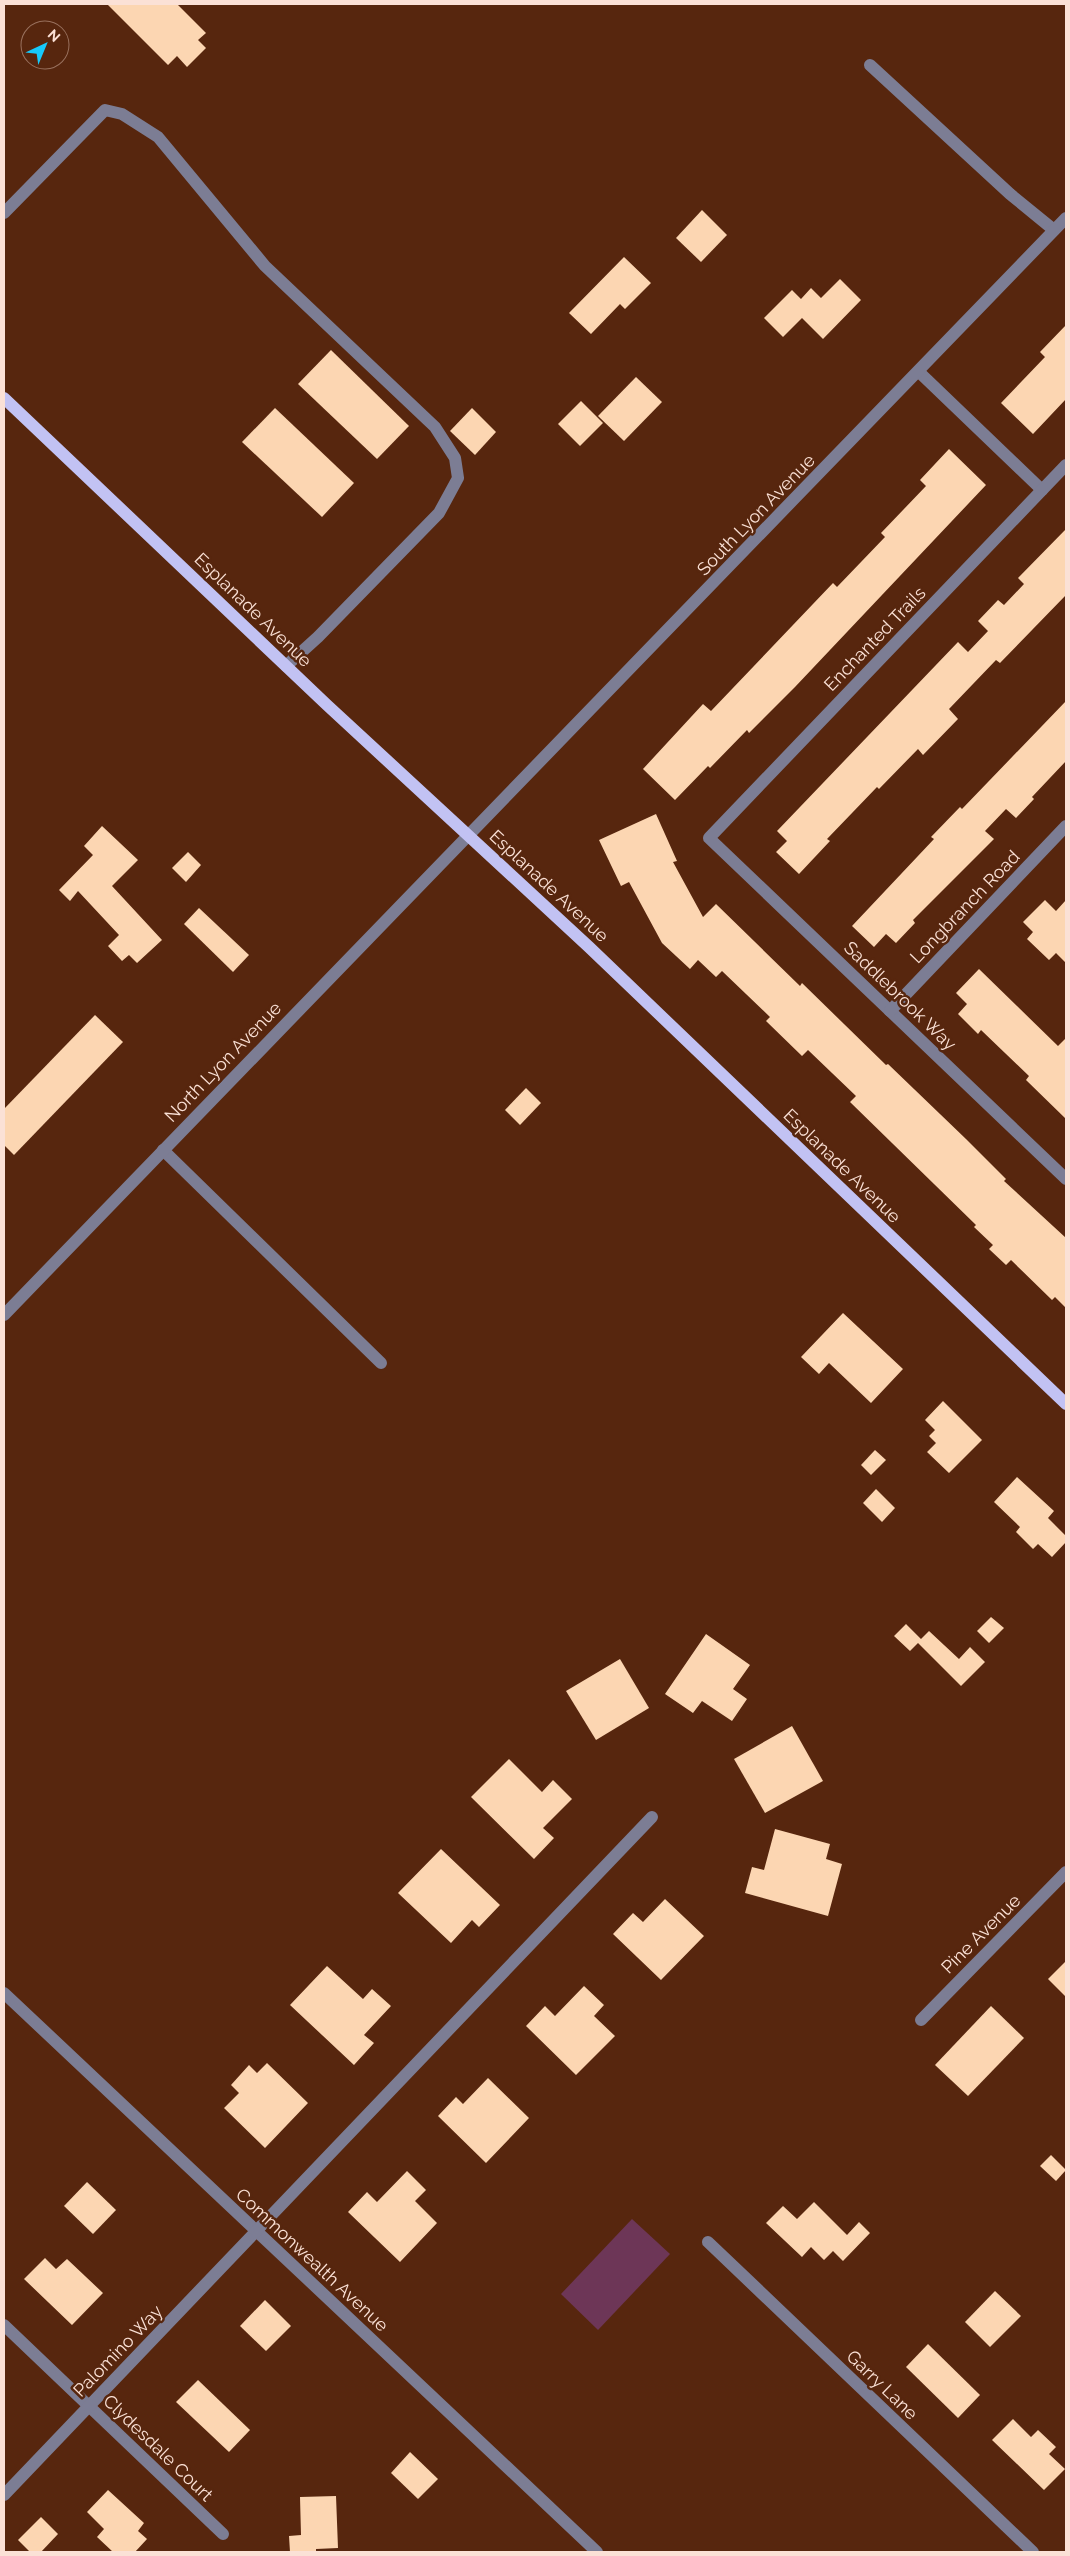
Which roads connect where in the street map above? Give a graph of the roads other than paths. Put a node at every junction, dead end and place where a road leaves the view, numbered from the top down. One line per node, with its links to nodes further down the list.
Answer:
1 (870, 64): 4 (street)
2 (4, 213): 9 (street)
3 (1066, 218): 4 (street, South Lyon Avenue)
4 (1054, 230): 5 (street, South Lyon Avenue)
5 (919, 372): 8 (street); 10 (street, South Lyon Avenue)
6 (4, 398): 9 (main road, Esplanade Avenue)
7 (1066, 465): 8 (street, Enchanted Trails)
8 (1042, 490): 12 (street, Enchanted Trails)
9 (286, 666): 10 (main road, Esplanade Avenue)
10 (468, 834): 14 (street, North Lyon Avenue); 18 (main road, Esplanade Avenue)
11 (1063, 835): 13 (street, Longbranch Road)
12 (709, 838): 13 (street, Saddlebrook Way)
13 (890, 1011): 15 (street, Saddlebrook Way)
14 (162, 1150): 16 (street, North Lyon Avenue); 17 (street)
15 (1066, 1179)
16 (4, 1315)
17 (381, 1362)
18 (1066, 1404)
19 (652, 1817): 23 (street, Palomino Way)
20 (1066, 1872): 22 (street, Pine Avenue)
21 (4, 1993): 23 (street, Commonwealth Avenue)
22 (921, 2020)
23 (257, 2232): 26 (street, Palomino Way); 29 (street, Commonwealth Avenue)
24 (708, 2242): 30 (street, Garry Lane)
25 (4, 2325): 26 (street, Clydesdale Court)
26 (89, 2406): 27 (street, Palomino Way); 28 (street, Clydesdale Court)
27 (4, 2495)
28 (223, 2534)
29 (597, 2552)
30 (1033, 2552)

